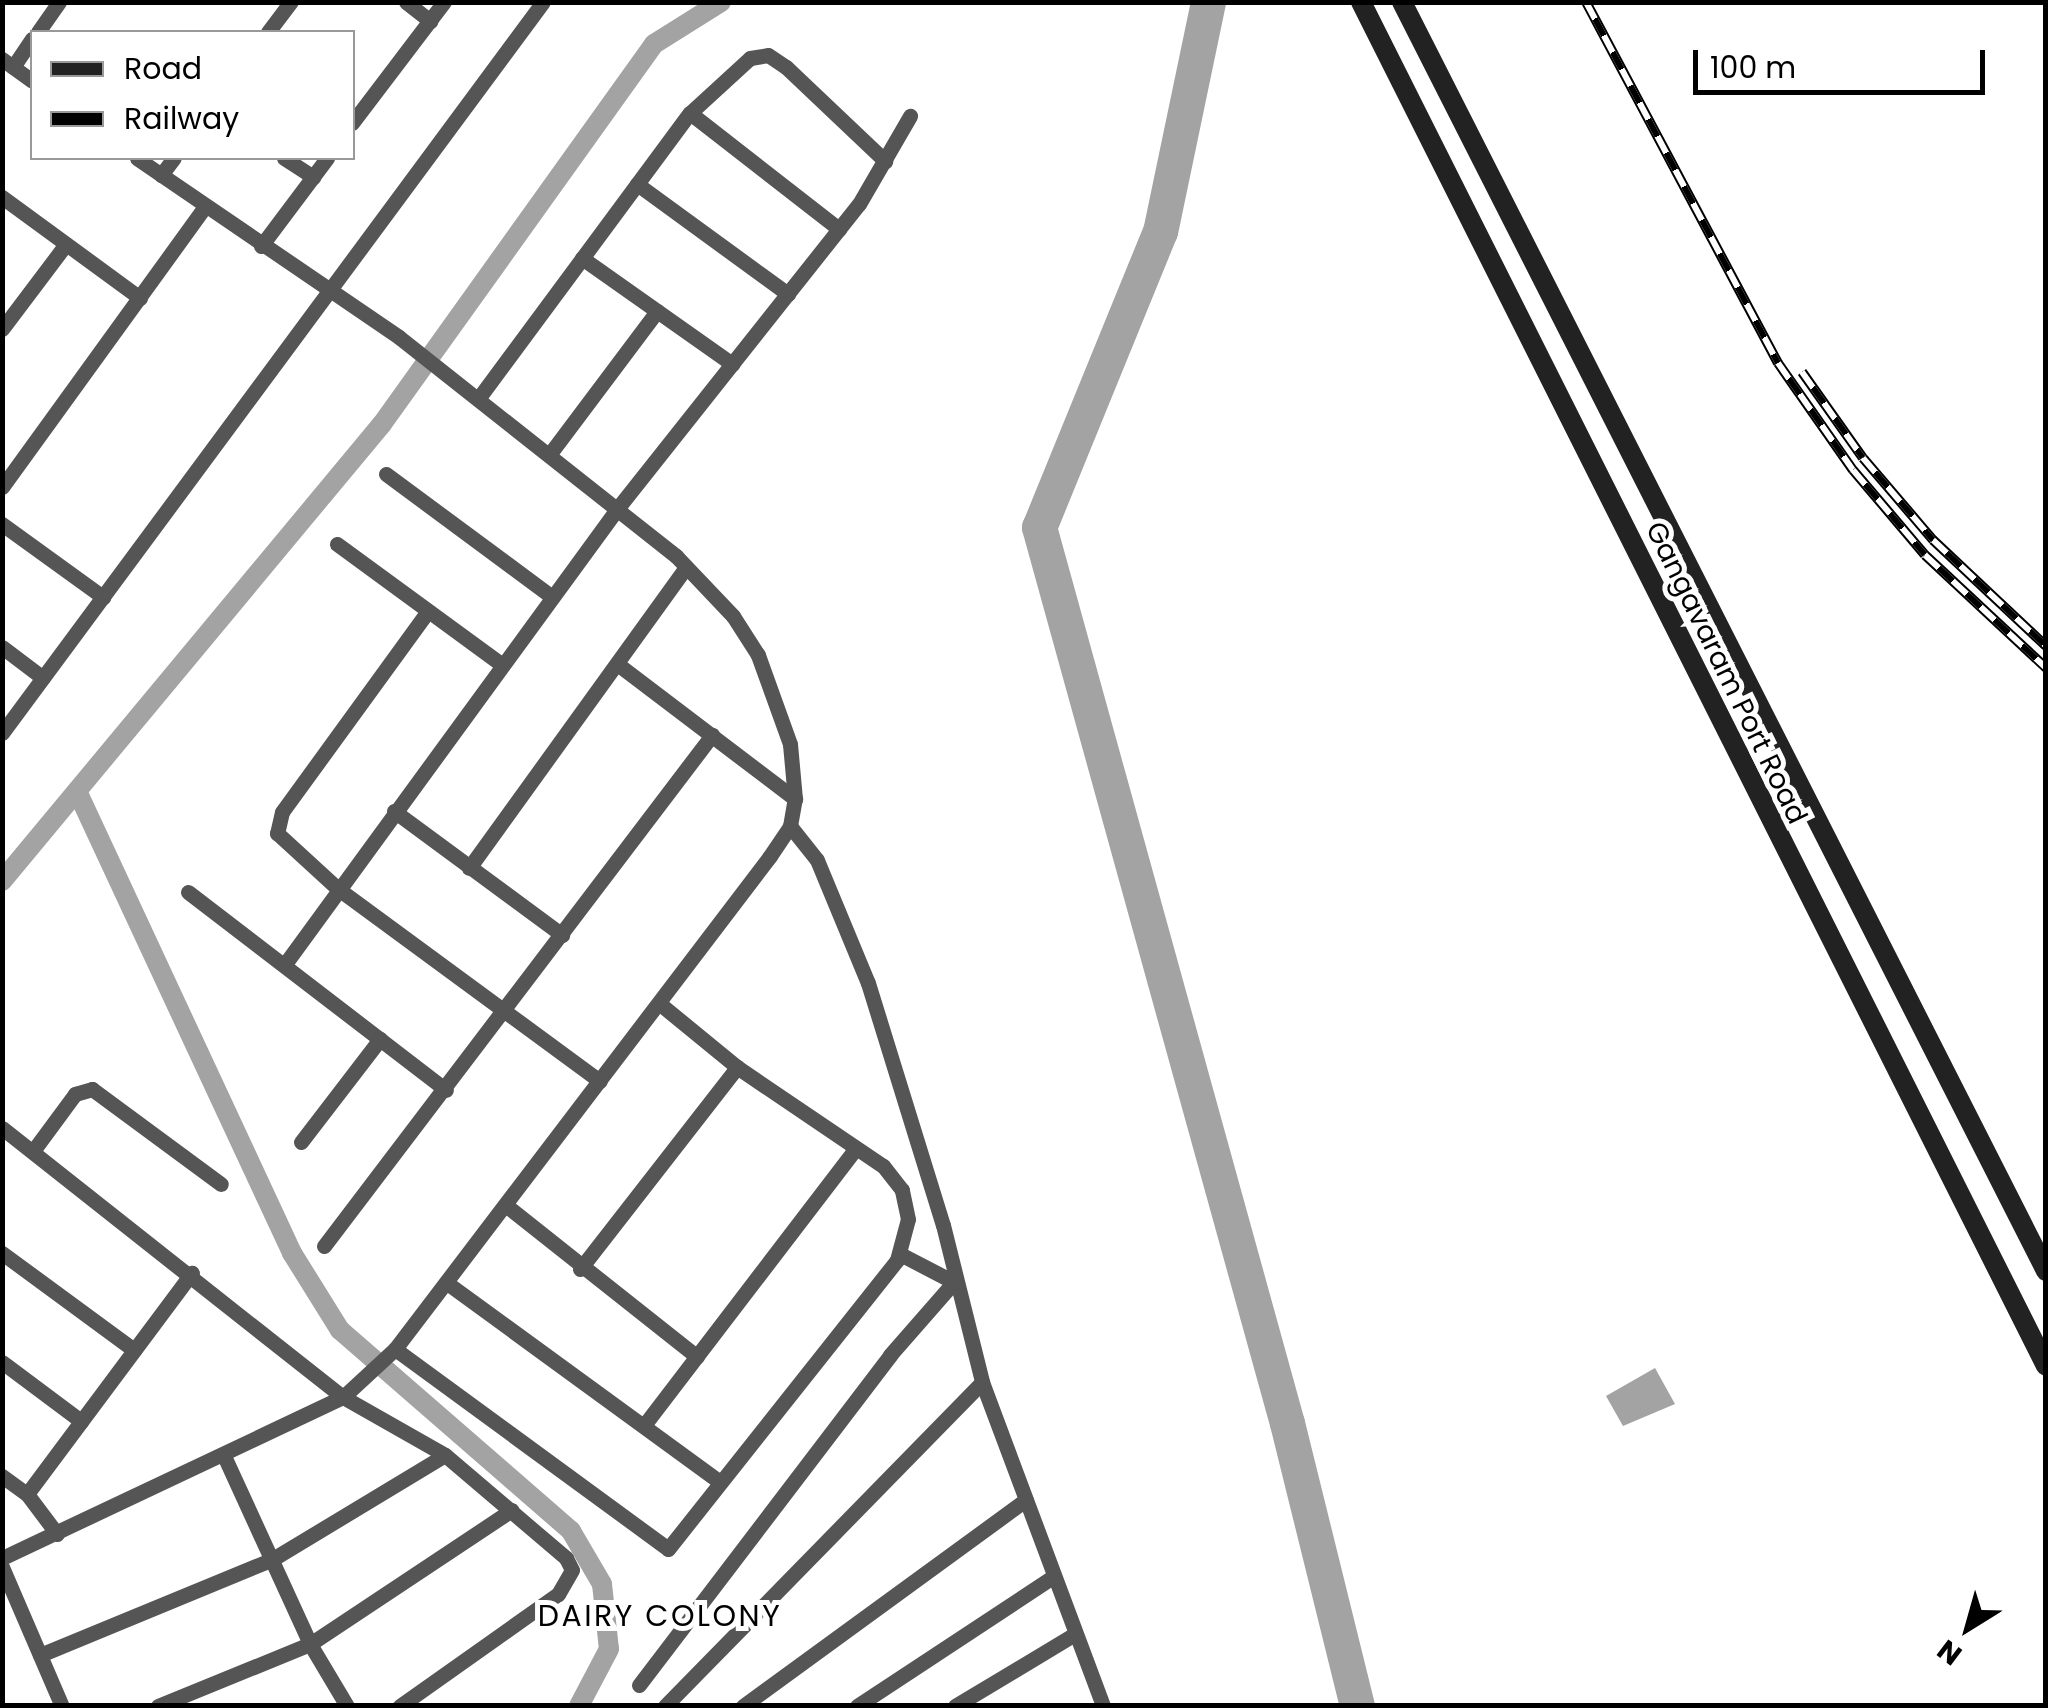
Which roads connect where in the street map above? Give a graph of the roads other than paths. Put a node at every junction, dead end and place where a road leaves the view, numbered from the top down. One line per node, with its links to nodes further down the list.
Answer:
1 (59, 2): 9 (street)
2 (291, 2): 10 (street)
3 (406, 2): 8 (street)
4 (444, 2): 8 (street)
5 (543, 2): 33 (street)
6 (1361, 2): 88 (street, Gangavaram Port Road)
7 (1402, 2): 80 (street, Gangavaram Port Road)
8 (430, 20): 15 (street)
9 (39, 30)
10 (274, 30)
11 (30, 42): 12 (street)
12 (8, 63): 13 (street)
13 (30, 80)
14 (355, 92): 15 (street)
15 (368, 102): 18 (street)
16 (690, 113): 23 (street); 26 (street); 29 (street)
17 (910, 116): 23 (street)
18 (355, 118)
19 (140, 160): 24 (street)
20 (172, 160): 24 (street)
21 (287, 160): 25 (street)
22 (325, 160): 25 (street)
23 (884, 161): 29 (street)
24 (161, 175): 28 (street)
25 (312, 177): 31 (street)
26 (638, 184): 32 (street); 34 (street)
27 (2, 197): 30 (street)
28 (205, 207): 31 (street); 35 (street)
29 (840, 229): 34 (street)
30 (66, 244): 35 (street); 37 (street)
31 (261, 246): 33 (street)
32 (582, 258): 36 (street); 39 (street)
33 (332, 294): 39 (street); 47 (street)
34 (788, 294): 38 (street)
35 (140, 298): 42 (street)
36 (657, 311): 38 (street); 40 (street)
37 (5, 319)
38 (732, 364): 43 (street)
39 (478, 399): 40 (street)
40 (549, 456): 43 (street)
41 (386, 474): 48 (street)
42 (2, 486)
43 (617, 510): 46 (street); 48 (street)
44 (2, 524): 47 (street)
45 (337, 544): 49 (street)
46 (686, 567): 52 (street); 56 (street)
47 (104, 596): 53 (street)
48 (552, 596): 51 (street)
49 (428, 611): 51 (street); 60 (street)
50 (2, 647): 53 (street)
51 (501, 664): 57 (street)
52 (620, 666): 55 (street); 59 (street)
53 (43, 678): 54 (street)
54 (2, 732)
55 (712, 735): 56 (street); 62 (street)
56 (794, 799): 58 (street)
57 (394, 812): 59 (street); 60 (street)
58 (790, 826): 64 (street); 82 (street)
59 (470, 868): 62 (street)
60 (338, 888): 63 (street); 65 (street)
61 (188, 892): 63 (street)
62 (562, 935): 65 (street)
63 (286, 964): 66 (street)
64 (660, 1004): 67 (street); 68 (street)
65 (504, 1015): 68 (street); 69 (street)
66 (380, 1039): 69 (street); 71 (street)
67 (736, 1067): 72 (street); 79 (street)
68 (600, 1081): 75 (street)
69 (446, 1090): 76 (street)
70 (2, 1128): 73 (street)
71 (301, 1142)
72 (856, 1148): 78 (street); 86 (street)
73 (34, 1151): 74 (street); 81 (street)
74 (222, 1184)
75 (508, 1207): 79 (street); 83 (street)
76 (324, 1246)
77 (2, 1253): 85 (street)
78 (900, 1254): 82 (street); 96 (street)
79 (580, 1268): 86 (street)
80 (2046, 1271)
81 (192, 1273): 85 (street); 90 (street)
82 (954, 1282): 89 (street); 108 (street)
83 (447, 1283): 84 (street); 92 (street)
84 (395, 1349): 90 (street); 96 (street)
85 (134, 1350): 91 (street)
86 (697, 1357): 92 (street)
87 (2, 1362): 91 (street)
88 (2046, 1366)
89 (982, 1382): 98 (street); 114 (street)
90 (344, 1396): 93 (street); 94 (street)
91 (81, 1422): 97 (street)
92 (645, 1424): 96 (street)
93 (445, 1456): 99 (street); 102 (street)
94 (225, 1458): 100 (street); 102 (street)
95 (2, 1476): 97 (street)
96 (720, 1482)
97 (27, 1494): 100 (street)
98 (1026, 1500): 104 (street); 115 (street)
99 (512, 1510): 106 (street); 113 (street)
100 (57, 1534): 101 (street)
101 (2, 1558)
102 (272, 1560): 106 (street); 107 (street)
103 (2, 1567): 107 (street)
104 (1051, 1578): 105 (street); 116 (street)
105 (1075, 1634): 117 (street); 118 (street)
106 (310, 1644): 109 (street); 112 (street)
107 (40, 1655): 110 (street)
108 (640, 1685)
109 (185, 1702): 111 (street)
110 (62, 1706)
111 (158, 1706)
112 (348, 1706)
113 (400, 1706)
114 (664, 1706)
115 (743, 1706)
116 (857, 1706)
117 (955, 1706)
118 (1103, 1706)

